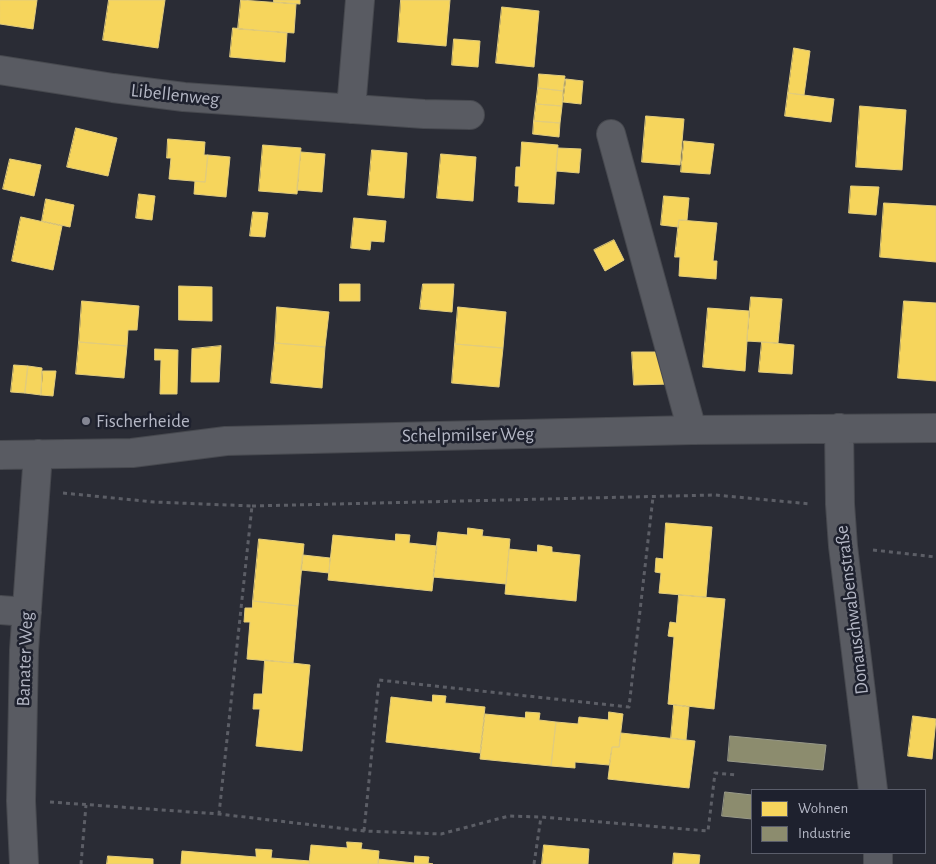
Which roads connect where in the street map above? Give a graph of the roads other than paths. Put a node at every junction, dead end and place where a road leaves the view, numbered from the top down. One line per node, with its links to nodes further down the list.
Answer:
1 (360, 0): 3 (street)
2 (0, 70): 3 (street, Libellenweg)
3 (351, 109): 4 (street, Libellenweg)
4 (470, 115)
5 (611, 134): 8 (street)
6 (839, 428): 7 (street, Schelpmilser Weg); 8 (street, Schelpmilser Weg); 13 (street, Donauschwabenstraße)
7 (936, 428)
8 (692, 430): 9 (street, Schelpmilser Weg)
9 (38, 454): 10 (street, Schelpmilser Weg); 12 (street, Banater Weg)
10 (0, 455)
11 (0, 610): 12 (street)
12 (27, 612): 14 (street, Banater Weg)
13 (873, 789)
14 (24, 864)

